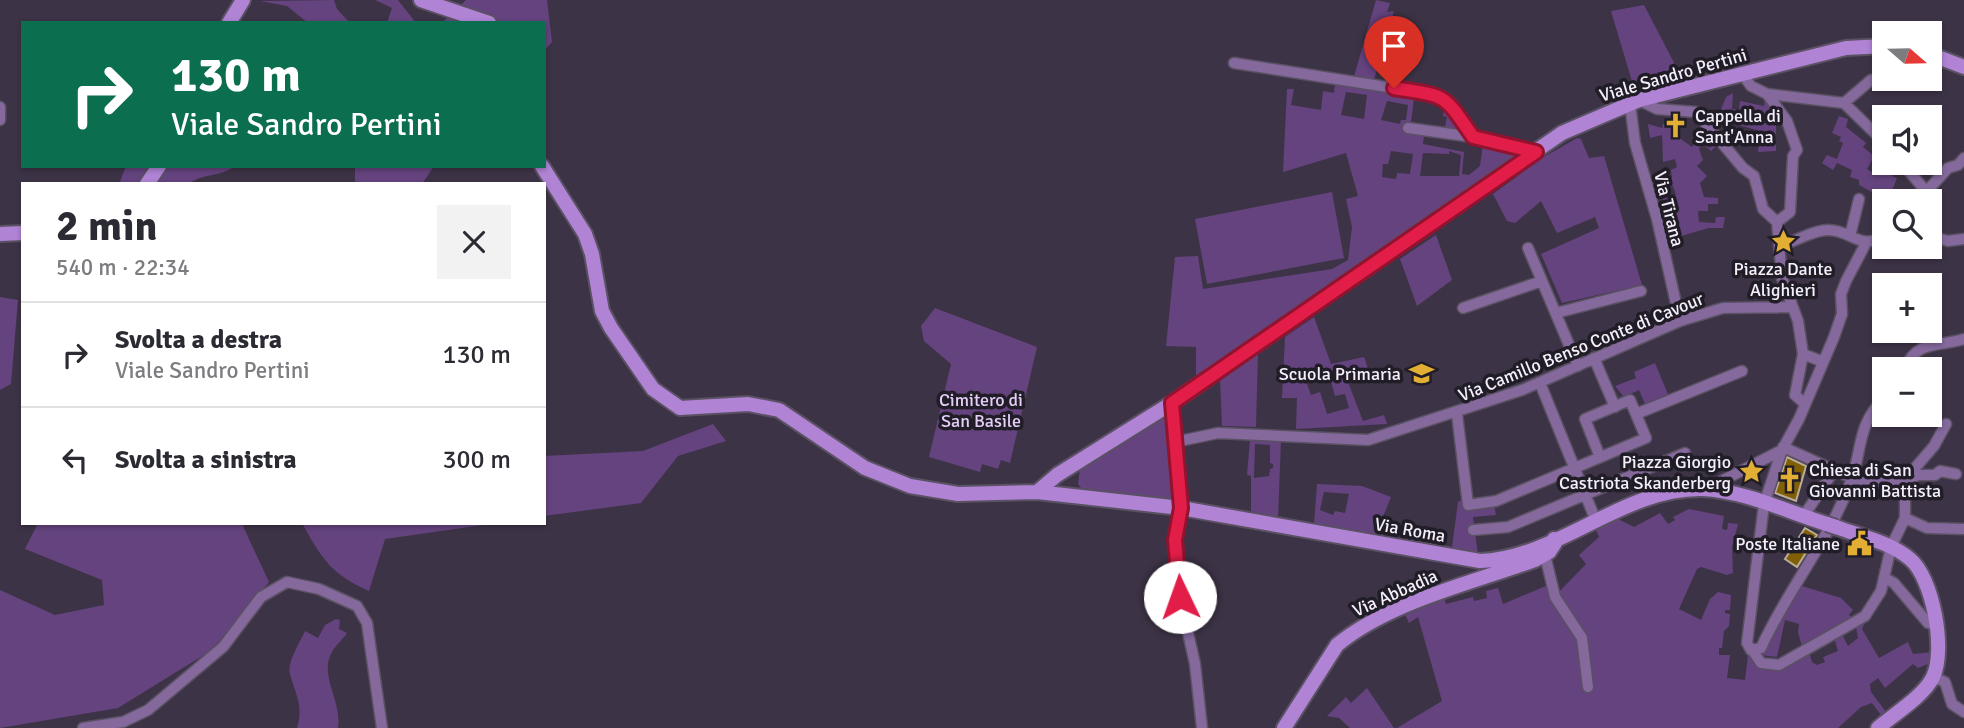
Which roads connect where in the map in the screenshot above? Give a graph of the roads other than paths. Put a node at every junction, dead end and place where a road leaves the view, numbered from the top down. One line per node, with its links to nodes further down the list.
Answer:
1 (243, 0): 3 (street)
2 (421, 0): 4 (street)
3 (230, 21)
4 (483, 21)
5 (1872, 47): 9 (street, Viale Sandro Pertini)
6 (1942, 61): 8 (street)
7 (1234, 63): 18 (street)
8 (1964, 67)
9 (1743, 75): 11 (street); 12 (street, Viale Sandro Pertini)
10 (1872, 80): 13 (street)
11 (1767, 94): 13 (street); 24 (street)
12 (1634, 102): 19 (street, Viale Sandro Pertini); 24 (street); 39 (street, Via Tirana)
13 (1844, 103): 17 (street)
14 (0, 107): 15 (street)
15 (0, 120)
16 (1408, 128): 18 (street)
17 (1872, 131)
18 (1473, 137): 19 (street)
19 (1536, 152): 48 (street, Viale Sandro Pertini)
20 (1964, 158): 22 (street)
21 (543, 168): 65 (street, Via Roma)
22 (1933, 189)
23 (1859, 199): 27 (street)
24 (1777, 222): 32 (street)
25 (21, 233): 26 (street)
26 (0, 234)
27 (1850, 236): 31 (street); 32 (street)
28 (1964, 239): 29 (street)
29 (1942, 240)
30 (1872, 242): 31 (street)
31 (1866, 243): 44 (street)
32 (1781, 244): 36 (street)
33 (1528, 248): 34 (street)
34 (1542, 281): 37 (street); 38 (street)
35 (1641, 291): 38 (street)
36 (1792, 307): 39 (street, Via Camillo Benso Conte di Cavour); 41 (street)
37 (1463, 308)
38 (1556, 313): 45 (street)
39 (1680, 321): 43 (street, Via Camillo Benso Conte di Cavour)
40 (1964, 339): 42 (street)
41 (1803, 354): 44 (street); 49 (street)
42 (1912, 357)
43 (1594, 358): 45 (street, Via Camillo Benso Conte di Cavour); 50 (street)
44 (1821, 361): 49 (street)
45 (1578, 366): 47 (street, Via Camillo Benso Conte di Cavour)
46 (1741, 371): 52 (street)
47 (1540, 383): 51 (street, Via Camillo Benso Conte di Cavour); 59 (street)
48 (1172, 403): 55 (street); 65 (street, Viale Sandro Pertini)
49 (1805, 404): 56 (street)
50 (1615, 407): 52 (street); 58 (street)
51 (1457, 414): 55 (street, Via Camillo Benso Conte di Cavour); 59 (street)
52 (1636, 414): 58 (street)
53 (1872, 419): 62 (street)
54 (1946, 424): 63 (street)
55 (1175, 442): 68 (street)
56 (1783, 449): 60 (street); 64 (street); 67 (street)
57 (1685, 453): 66 (street)
58 (1600, 457): 59 (street)
59 (1576, 467): 66 (street)
60 (1833, 472): 62 (street); 69 (street)
61 (1956, 474): 63 (street)
62 (1852, 478): 63 (street); 72 (street)
63 (1910, 482): 70 (street)
64 (1704, 489): 67 (street, Via Roma); 71 (street, Via Roma)
65 (1037, 492): 68 (street, Via Roma)
66 (1586, 492): 71 (street); 74 (street)
67 (1764, 504): 69 (street, Via Roma); 80 (street)
68 (1181, 508): 75 (street, Via Roma); 87 (street)
69 (1803, 517): 72 (street, Via Roma)
70 (1905, 517): 73 (street); 76 (street)
71 (1596, 521): 75 (street, Via Roma)
72 (1833, 524): 76 (street, Via Roma); 80 (street)
73 (1964, 529)
74 (1474, 530)
75 (1554, 539): 77 (street)
76 (1891, 547): 78 (street); 79 (street, Via Roma)
77 (1545, 555): 82 (street); 88 (street, Via Abbadia)
78 (1885, 578): 79 (street); 80 (street)
79 (1936, 625): 81 (street, Via Roma)
80 (1753, 651)
81 (1933, 677): 83 (street); 84 (street)
82 (1588, 687)
83 (1964, 712)
84 (1888, 725)
85 (83, 728): 86 (street)
86 (382, 728)
87 (1202, 728)
88 (1284, 728)

